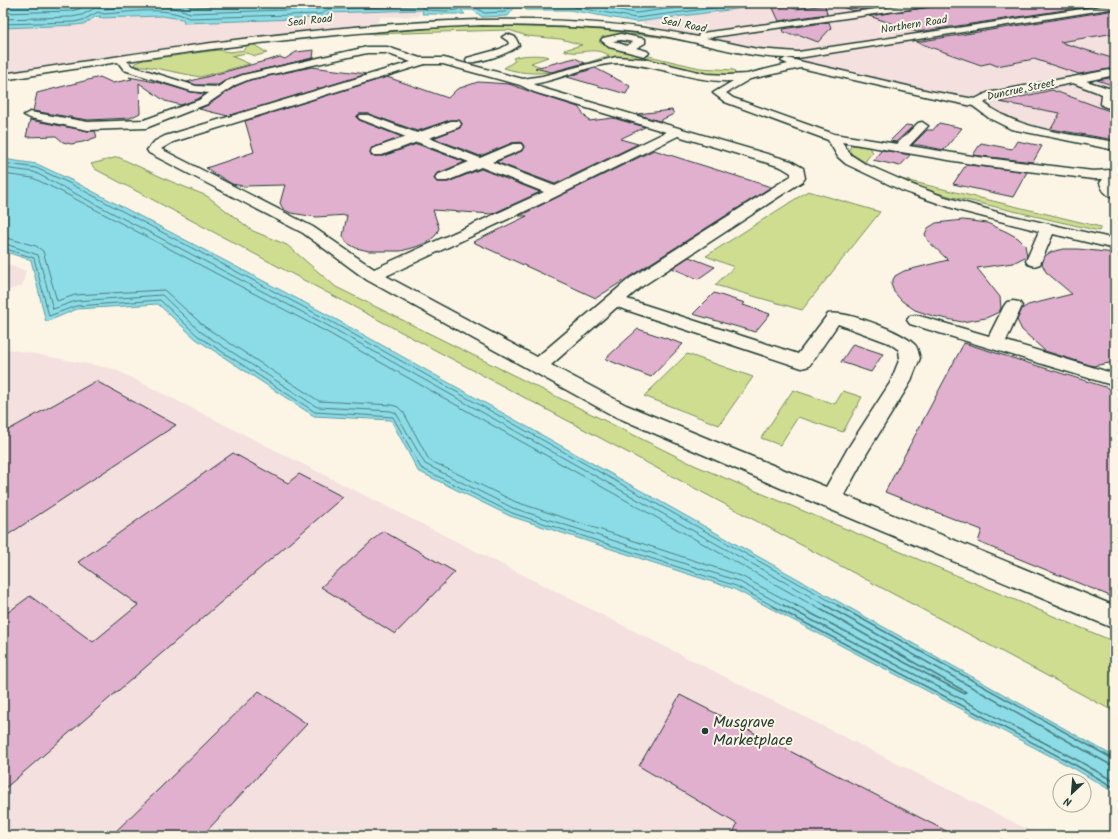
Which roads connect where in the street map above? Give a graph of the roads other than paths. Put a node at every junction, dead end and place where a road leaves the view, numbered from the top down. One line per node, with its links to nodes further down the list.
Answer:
1 (937, 3): 4 (street)
2 (1115, 6): 10 (street, Northern Road)
3 (506, 37): 12 (street)
4 (692, 38): 9 (street, Seal Road); 11 (street, Seal Road)
5 (374, 40): 8 (street)
6 (628, 49): 14 (street)
7 (387, 50): 8 (street); 13 (street); 17 (street)
8 (422, 53): 12 (street); 23 (street); 38 (street)
9 (775, 55): 10 (street, Seal Road); 15 (street)
10 (787, 56)
11 (121, 60): 21 (street, Seal Road); 25 (street)
12 (471, 60): 23 (street)
13 (369, 61)
14 (699, 65)
15 (798, 65): 19 (street); 28 (street)
16 (262, 66): 17 (street)
17 (286, 67): 25 (street)
18 (726, 68): 19 (street)
19 (777, 69): 24 (street)
20 (1115, 72): 22 (street, Duncrue Street)
21 (3, 77)
22 (1072, 80): 27 (street); 28 (street, Duncrue Street)
23 (523, 82): 24 (street); 35 (street)
24 (725, 86): 26 (street); 37 (street)
25 (218, 90): 32 (street)
26 (705, 90)
27 (1112, 91): 29 (street)
28 (977, 102): 39 (street, Duncrue Street)
29 (1115, 107)
30 (30, 115): 32 (street)
31 (364, 117): 36 (street)
32 (146, 124): 38 (street)
33 (455, 124): 36 (street)
34 (922, 126): 41 (street)
35 (678, 131): 47 (street); 53 (street)
36 (418, 137): 42 (street); 44 (street)
37 (832, 137): 41 (street); 49 (street)
38 (162, 142): 52 (street)
39 (1115, 146)
40 (517, 147): 44 (street)
41 (900, 148): 45 (street)
42 (377, 152)
43 (1115, 157): 45 (street)
44 (483, 163): 46 (street); 47 (street)
45 (1114, 174): 48 (street)
46 (442, 178)
47 (556, 191): 52 (street)
48 (1115, 194)
49 (1048, 228): 50 (street); 51 (street)
50 (1115, 244)
51 (1034, 261)
52 (373, 276): 57 (street)
53 (616, 301): 57 (street); 59 (street)
54 (1013, 306): 56 (street)
55 (916, 320): 56 (street)
56 (995, 344): 58 (street)
57 (538, 366): 59 (street)
58 (1115, 380)
59 (830, 500): 60 (street)
60 (1115, 618)

